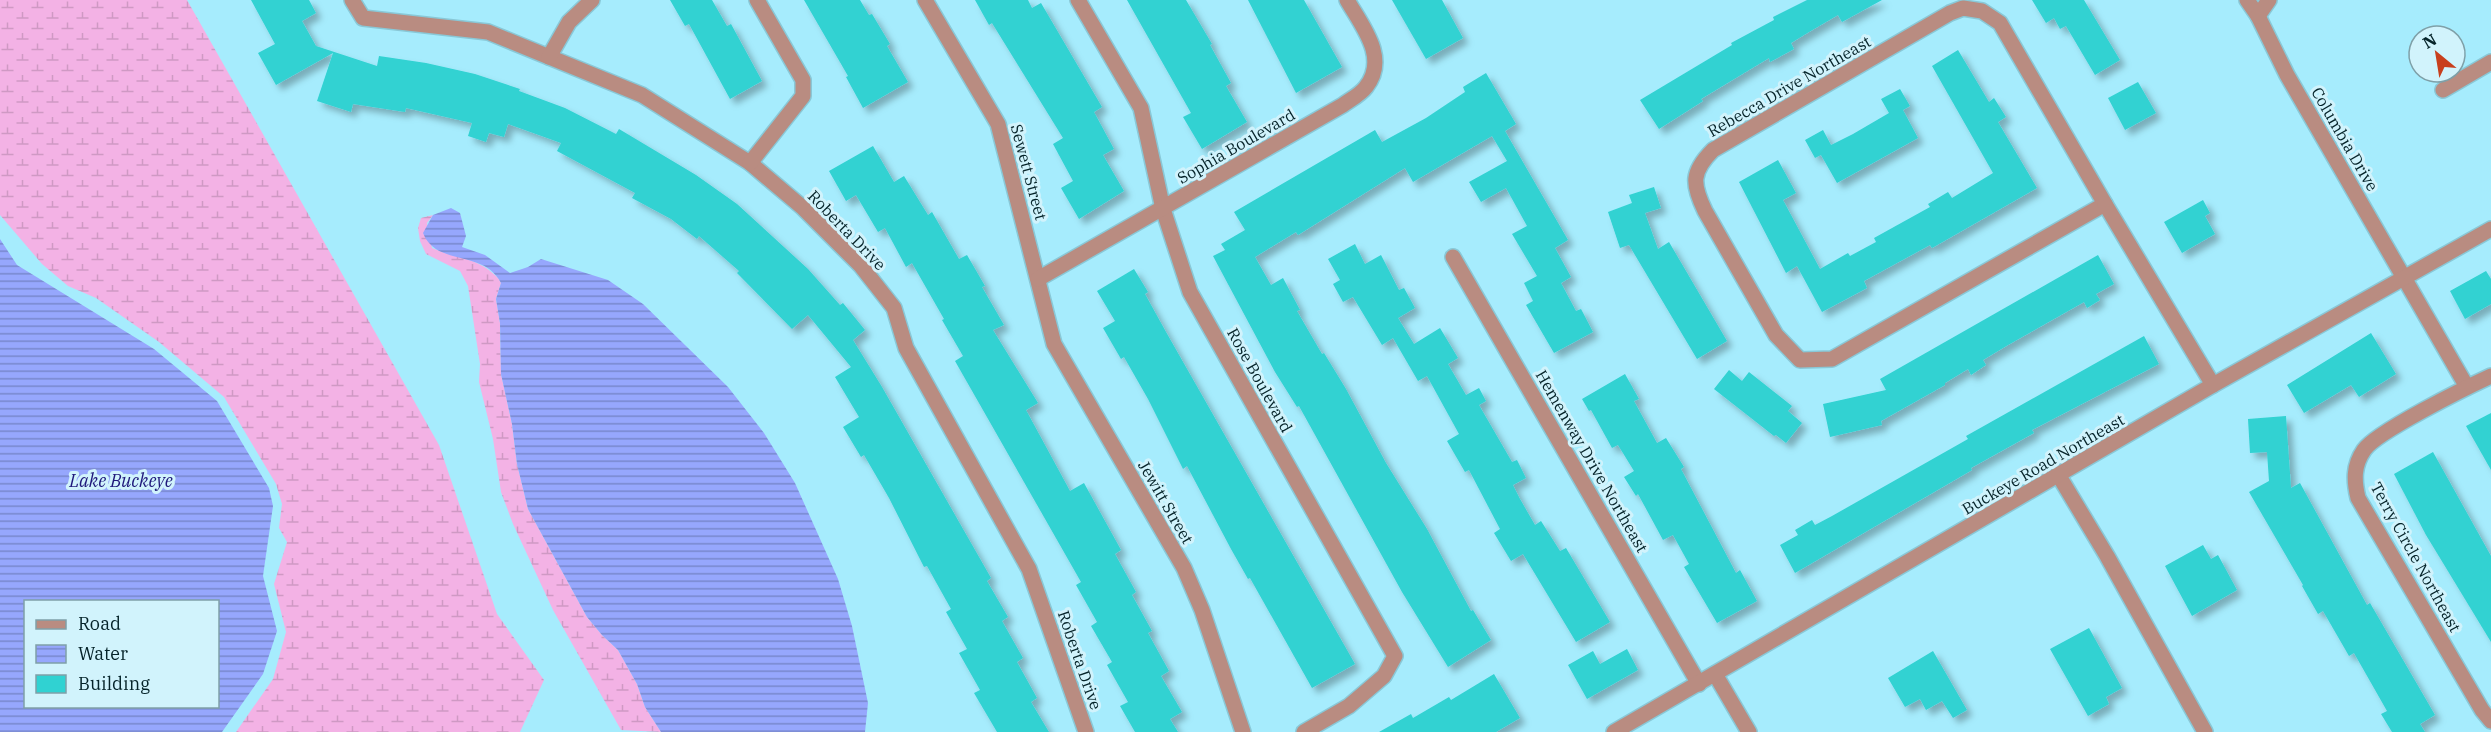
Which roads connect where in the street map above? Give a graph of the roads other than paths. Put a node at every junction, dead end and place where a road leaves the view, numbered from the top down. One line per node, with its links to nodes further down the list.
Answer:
1 (352, 0): 10 (street, Roberta Drive)
2 (592, 0): 10 (street)
3 (758, 0): 13 (street)
4 (926, 0): 18 (street, Sewett Street)
5 (1078, 0): 15 (street, Rose Boulevard)
6 (1347, 0): 15 (street, Sophia Boulevard)
7 (2247, 0): 9 (street, Columbia Drive)
8 (2269, 0): 9 (street)
9 (2258, 16): 19 (street, Columbia Drive)
10 (549, 57): 13 (street, Roberta Drive)
11 (2491, 62): 12 (street)
12 (2443, 90)
13 (750, 163): 28 (street, Roberta Drive)
14 (2106, 204): 14 (street, Rebecca Drive Northeast); 22 (street, Rebecca Drive Northeast)
15 (1163, 209): 18 (street, Sophia Boulevard); 30 (street, Rose Boulevard)
16 (2491, 229): 19 (street, Buckeye Road Northeast)
17 (1453, 257): 26 (street, Hemenway Drive Northeast)
18 (1038, 279): 20 (street, Sewett Street)
19 (2403, 279): 22 (street, Buckeye Road Northeast); 23 (street)
20 (1044, 298): 29 (street, Jewitt Street)
21 (2491, 376): 23 (street, Terry Circle Northeast)
22 (2213, 385): 24 (street, Buckeye Road Northeast)
23 (2468, 387): 27 (street, Terry Circle Northeast)
24 (2059, 476): 25 (street, Buckeye Road Northeast); 33 (street)
25 (1715, 674): 26 (street, Buckeye Road Northeast); 32 (street)
26 (1699, 684): 31 (street, Buckeye Road Northeast)
27 (2491, 721)
28 (1086, 732)
29 (1243, 732)
30 (1304, 732)
31 (1614, 732)
32 (1749, 732)
33 (2205, 732)

